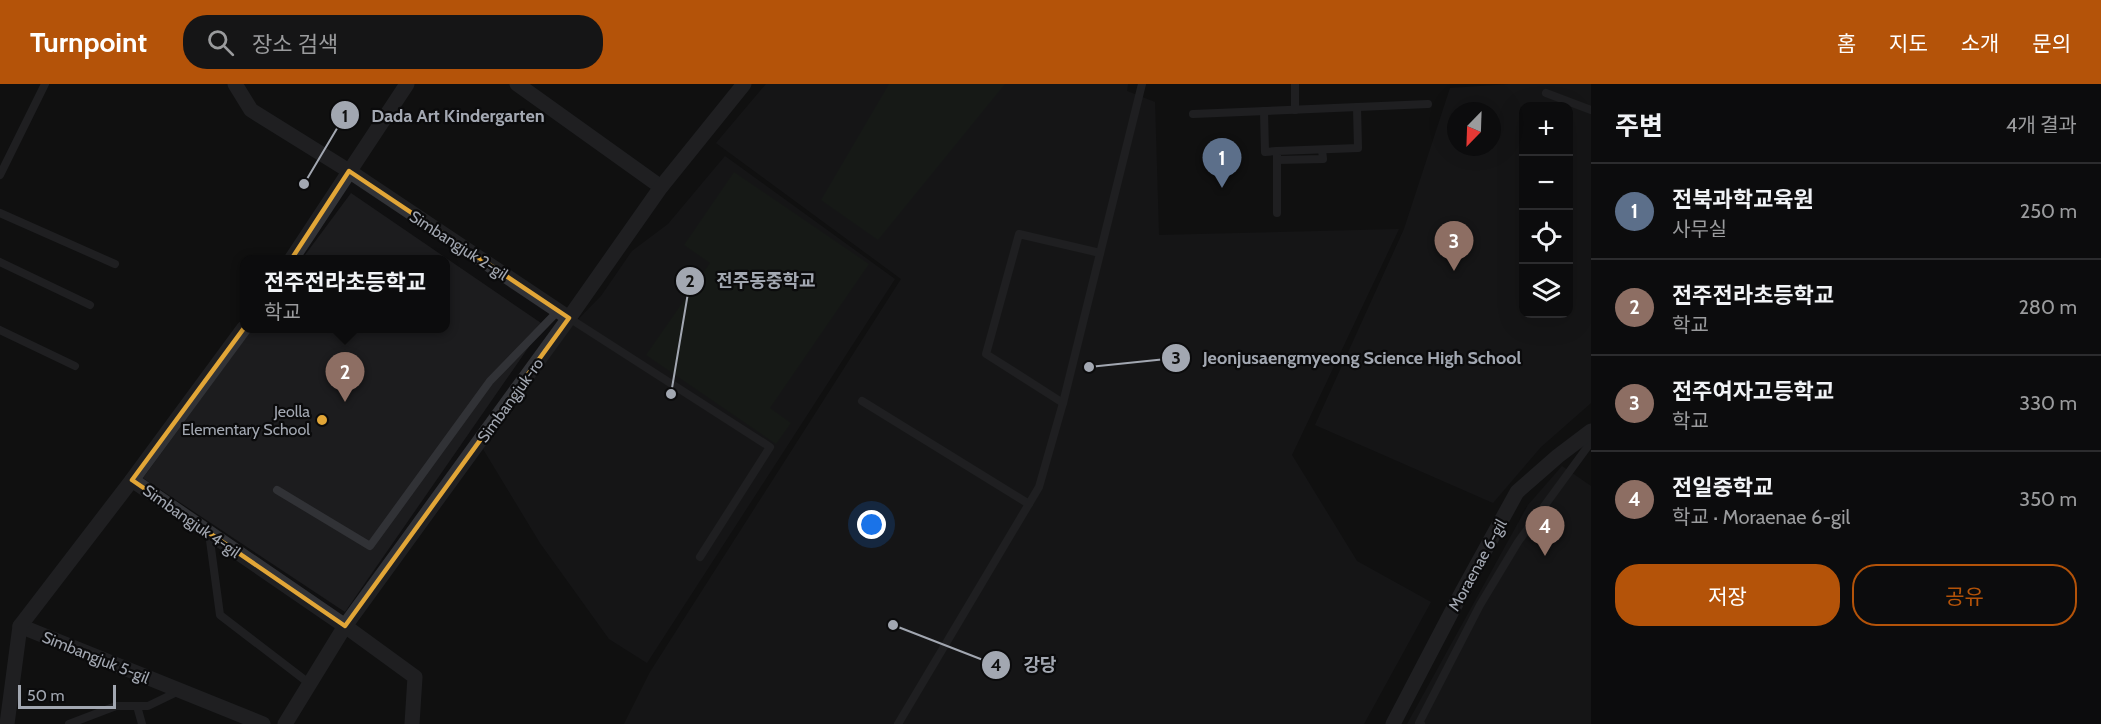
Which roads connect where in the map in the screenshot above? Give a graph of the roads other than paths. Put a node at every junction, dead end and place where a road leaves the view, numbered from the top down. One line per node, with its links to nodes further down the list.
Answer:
1 (45, 84): 17 (lane)
2 (236, 84): 16 (street, Simbangjuk 2-gil)
3 (407, 84): 16 (street)
4 (517, 84): 18 (street)
5 (744, 84): 18 (street, Simbangjuk-ro)
6 (1142, 84): 21 (lane)
7 (1295, 84): 11 (lane)
8 (1546, 93): 12 (lane)
9 (1428, 104): 10 (lane)
10 (1357, 107): 11 (lane); 15 (lane)
11 (1295, 110): 13 (lane)
12 (1591, 110)
13 (1264, 111): 14 (lane); 15 (lane)
14 (1193, 114)
15 (1277, 156): 20 (lane)
16 (349, 171): 22 (street); 26 (street, Simbangjuk 2-gil)
17 (0, 175)
18 (661, 187): 26 (street, Simbangjuk-ro)
19 (0, 213): 24 (lane)
20 (1277, 213)
21 (1100, 253): 31 (lane); 31 (lane)
22 (294, 255)
23 (0, 262): 25 (lane)
24 (115, 264)
25 (90, 305)
26 (564, 315): 35 (lane); 38 (lane); 40 (street, Simbangjuk-ro)
27 (0, 330): 29 (lane)
28 (240, 333): 34 (street)
29 (75, 366)
30 (862, 400): 36 (lane)
31 (1063, 403): 36 (lane)
32 (1591, 431): 51 (street, Moraenae 6-gil)
33 (1591, 442): 52 (lane)
34 (132, 480): 37 (street, Simbangjuk 4-gil); 39 (street, Simbangjuk 4-gil)
35 (277, 490)
36 (1029, 504): 50 (lane)
37 (209, 532): 40 (street, Simbangjuk 4-gil); 41 (lane)
38 (700, 557)
39 (20, 626): 42 (street, Simbangjuk 5-gil); 44 (street, Simbangjuk 5-gil)
40 (345, 626): 41 (street, Simbangjuk-ro); 49 (street, Simbangjuk 4-gil)
41 (310, 684): 48 (street, Simbangjuk-ro)
42 (180, 690): 43 (lane); 47 (street, Simbangjuk 5-gil)
43 (137, 706): 45 (lane); 46 (lane)
44 (7, 724)
45 (69, 724)
46 (142, 724)
47 (263, 724)
48 (285, 724)
49 (412, 724)
50 (898, 724)
51 (1393, 724)
52 (1421, 724)

